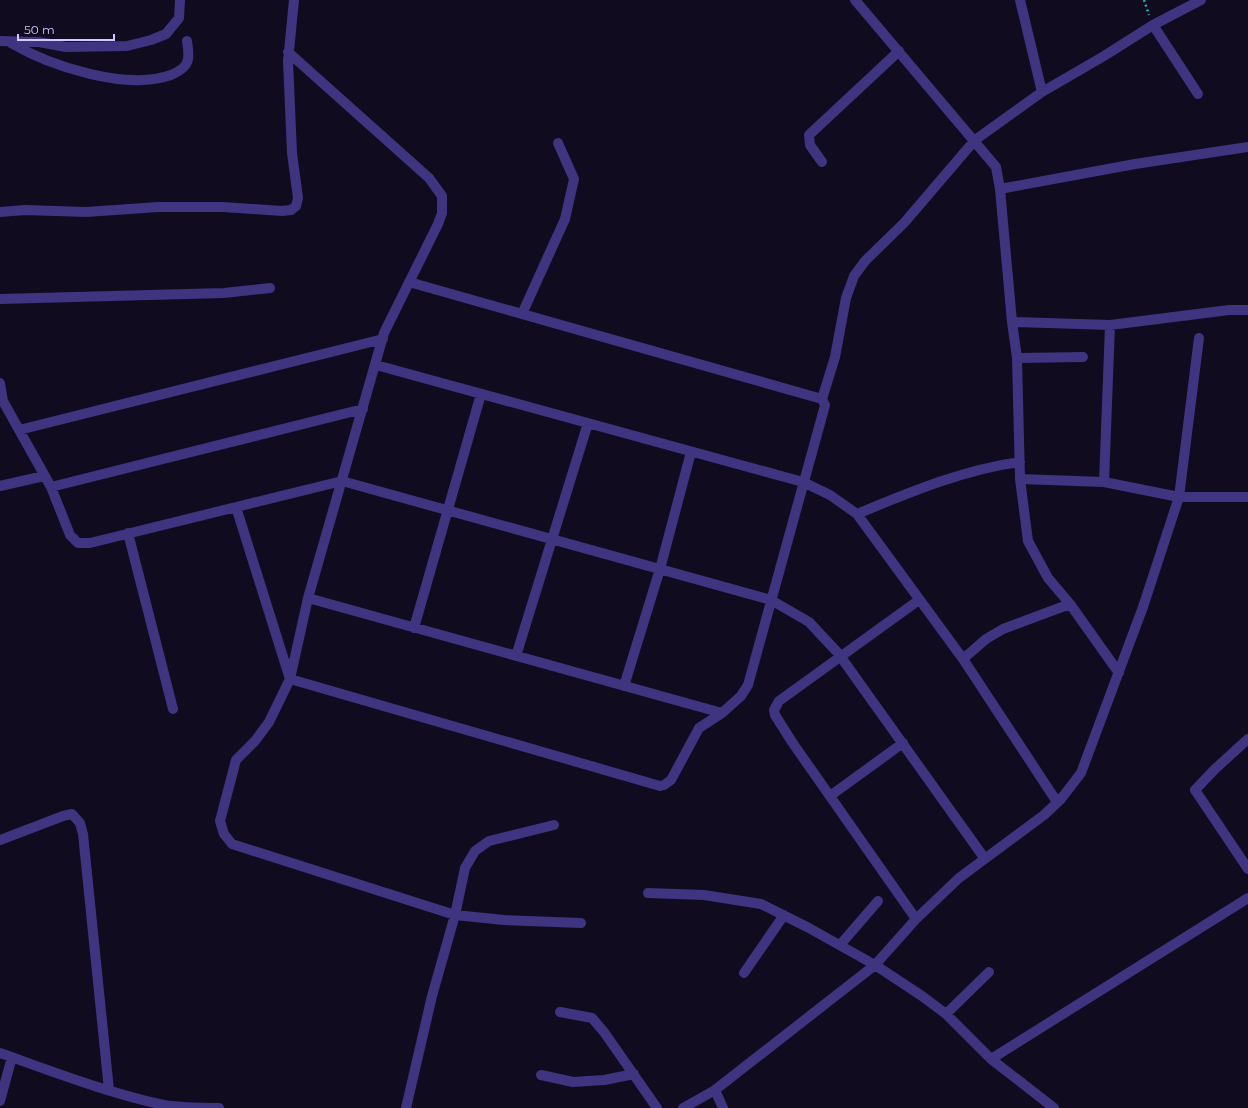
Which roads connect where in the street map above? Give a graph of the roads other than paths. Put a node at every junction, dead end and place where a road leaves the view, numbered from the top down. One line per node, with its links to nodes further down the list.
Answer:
1 (180, 0): 9 (street)
2 (294, 0): 11 (street)
3 (855, 0): 10 (street)
4 (1020, 0): 12 (street)
5 (1201, 0): 6 (street)
6 (1153, 25): 12 (street); 13 (street)
7 (187, 41): 9 (street)
8 (0, 42): 9 (street)
9 (10, 43)
10 (899, 51): 14 (street); 17 (street)
11 (288, 52): 19 (street); 20 (street)
12 (1042, 92): 14 (street)
13 (1198, 94)
14 (975, 140): 18 (street); 34 (street)
15 (558, 143): 24 (street)
16 (1248, 147): 18 (street)
17 (822, 162)
18 (1000, 189): 25 (street)
19 (0, 212)
20 (409, 282): 24 (street); 28 (street)
21 (270, 288): 22 (street)
22 (0, 299)
23 (1248, 310): 26 (street)
24 (522, 314): 34 (street)
25 (1012, 322): 26 (street); 30 (street)
26 (1110, 325): 44 (street)
27 (1199, 338): 48 (street)
28 (383, 339): 31 (street); 37 (street)
29 (1084, 357): 30 (street)
30 (1017, 358): 39 (street)
31 (376, 365): 33 (street); 35 (street)
32 (0, 383): 37 (street)
33 (481, 394): 36 (street); 50 (street)
34 (822, 399): 43 (street)
35 (363, 409): 42 (street); 46 (street)
36 (588, 424): 38 (street); 53 (street)
37 (19, 430): 40 (street)
38 (691, 452): 43 (street); 54 (street)
39 (1020, 462): 41 (street); 51 (street)
40 (44, 476): 45 (street); 46 (street)
41 (1020, 479): 44 (street); 58 (street)
42 (342, 481): 49 (street); 50 (street); 55 (street)
43 (803, 482): 51 (street); 56 (street)
44 (1104, 482): 48 (street)
45 (0, 486)
46 (51, 487): 52 (street)
47 (1248, 496): 48 (street)
48 (1179, 497): 63 (street)
49 (236, 507): 52 (street); 64 (street)
50 (447, 510): 53 (street); 59 (street)
51 (857, 514): 57 (street)
52 (128, 533): 66 (street)
53 (553, 539): 54 (street); 60 (street)
54 (660, 569): 56 (street); 65 (street)
55 (308, 598): 59 (street); 64 (street)
56 (771, 600): 61 (street); 67 (street)
57 (919, 600): 61 (street); 62 (street)
58 (1070, 604): 62 (street); 63 (street)
59 (414, 628): 60 (street)
60 (516, 656): 65 (street)
61 (840, 656): 69 (street); 70 (street)
62 (963, 659): 71 (street)
63 (1119, 673): 71 (street)
64 (290, 679): 67 (street); 79 (street)
65 (624, 686): 67 (street)
66 (173, 709)
67 (722, 713)
68 (1248, 739): 75 (street)
69 (903, 744): 70 (street); 74 (street)
70 (830, 796): 81 (street)
71 (1057, 802): 74 (street)
72 (554, 825): 79 (street)
73 (0, 840): 94 (street)
74 (985, 859): 81 (street)
75 (1248, 869)
76 (648, 893): 80 (street)
77 (1248, 898): 91 (street)
78 (878, 901): 83 (street)
79 (455, 915): 82 (street); 99 (street)
80 (784, 916): 83 (street); 86 (street)
81 (916, 919): 84 (street)
82 (581, 923)
83 (840, 945): 84 (street)
84 (875, 965): 88 (street); 95 (street)
85 (989, 972): 88 (street)
86 (744, 973)
87 (560, 1012): 92 (street)
88 (946, 1014): 91 (street)
89 (0, 1053): 90 (street)
90 (12, 1057): 94 (street); 96 (street)
91 (992, 1059): 103 (street)
92 (634, 1074): 93 (street); 100 (street)
93 (541, 1075)
94 (109, 1090): 97 (street)
95 (715, 1090): 101 (street); 102 (street)
96 (0, 1101)
97 (184, 1108): 98 (street)
98 (219, 1108)
99 (406, 1108)
100 (657, 1108)
101 (683, 1108)
102 (723, 1108)
103 (1054, 1108)

